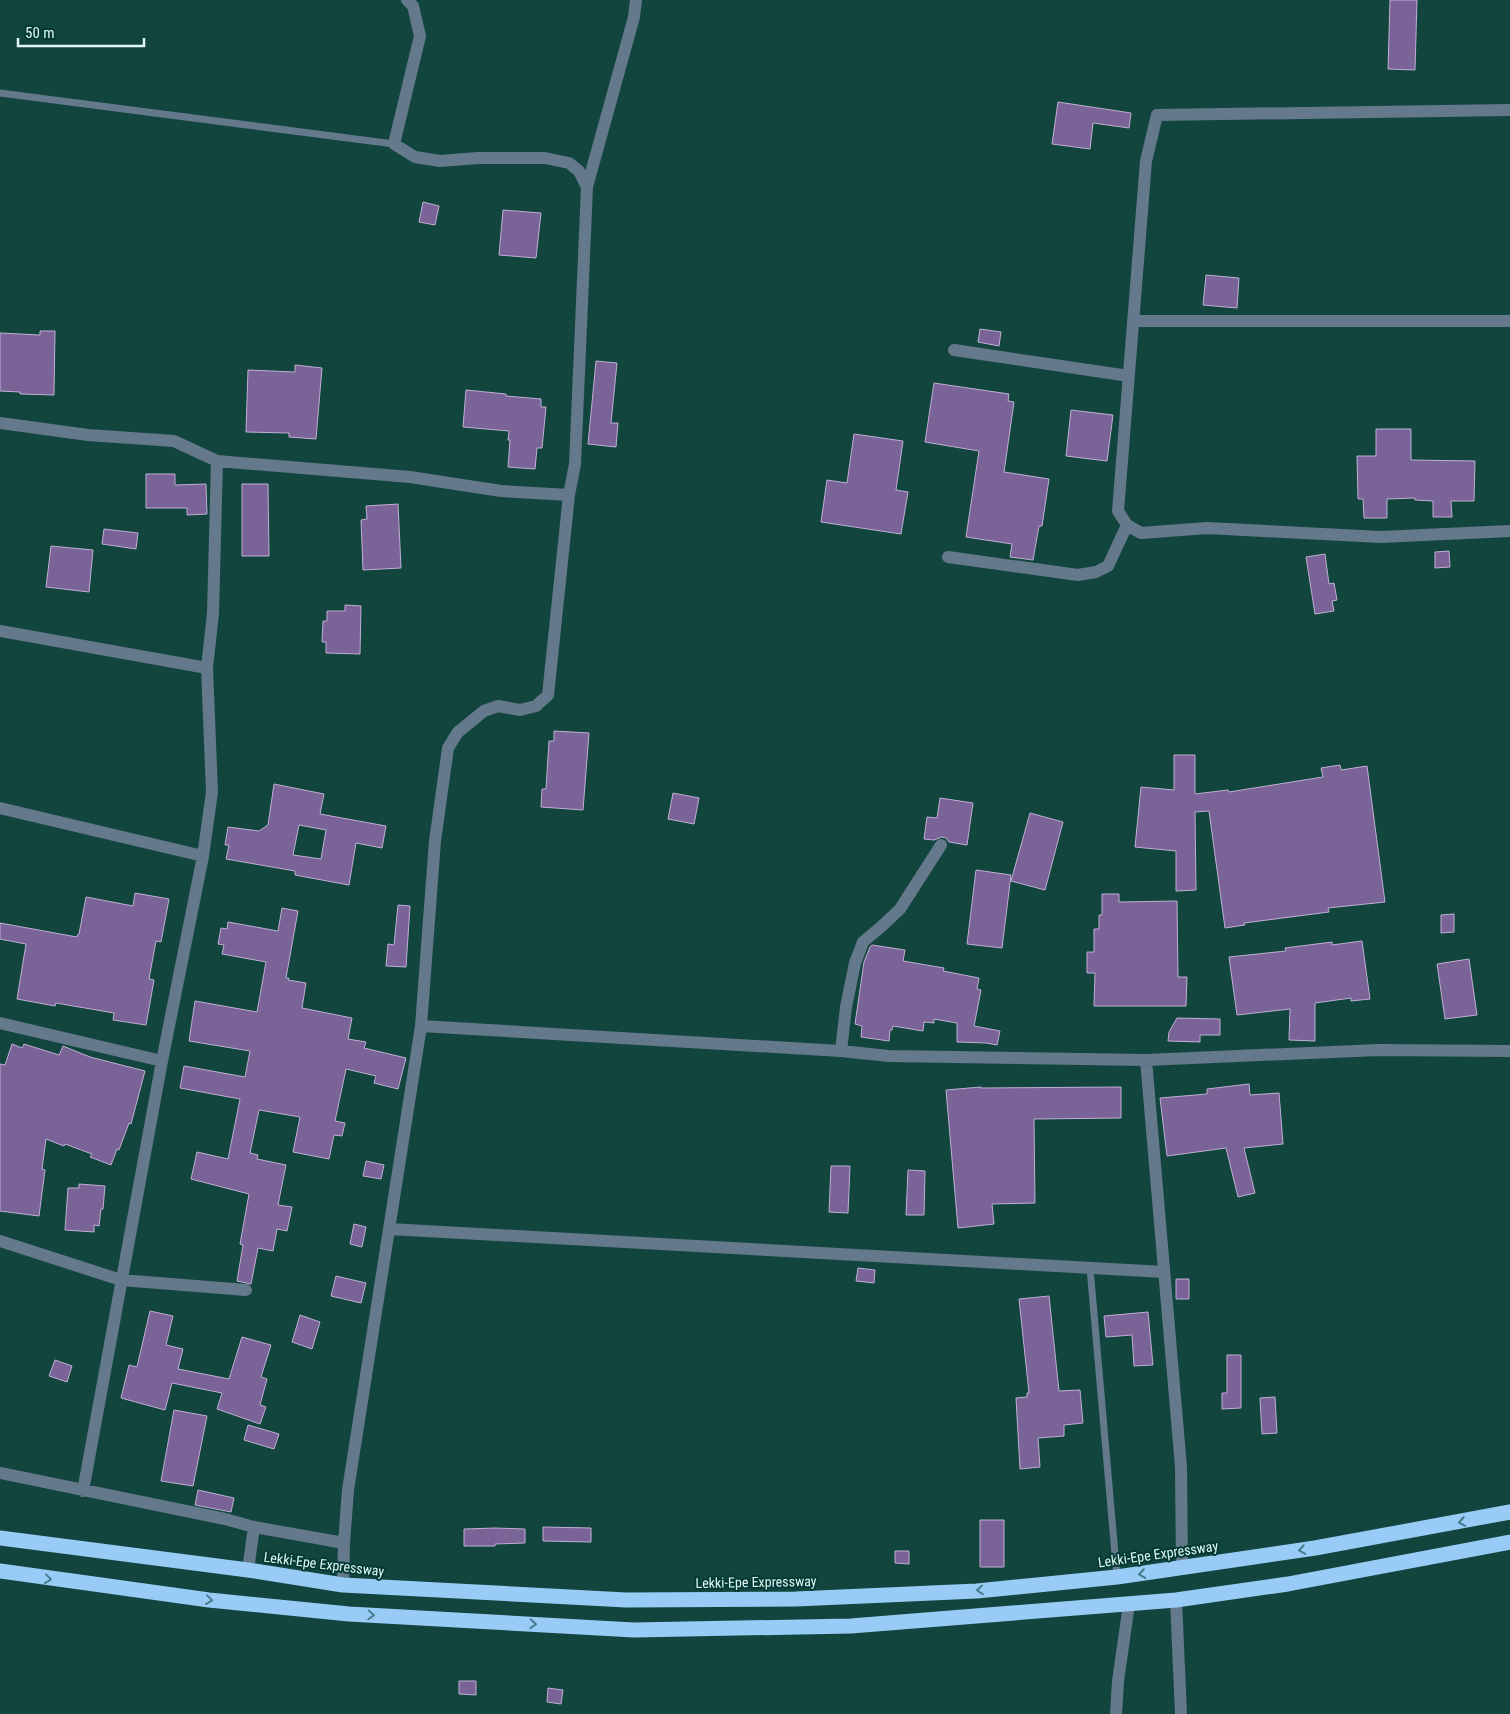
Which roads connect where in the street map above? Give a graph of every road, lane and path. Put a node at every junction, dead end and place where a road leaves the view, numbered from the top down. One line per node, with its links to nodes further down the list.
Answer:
1 (407, 0): 5 (street)
2 (636, 0): 6 (street)
3 (0, 93): 5 (lane)
4 (1510, 110): 7 (street)
5 (394, 144): 6 (street)
6 (587, 187): 13 (street)
7 (1133, 321): 8 (street); 10 (street)
8 (1510, 321)
9 (954, 350): 10 (street)
10 (1129, 376): 14 (street)
11 (0, 423): 12 (street)
12 (217, 461): 13 (street); 18 (street)
13 (569, 495): 23 (street)
14 (1127, 525): 15 (street); 16 (street)
15 (1510, 531)
16 (948, 557)
17 (0, 632): 18 (street)
18 (207, 668): 21 (street)
19 (0, 808): 21 (street)
20 (941, 845): 24 (street)
21 (203, 856): 27 (street)
22 (0, 1023): 27 (street)
23 (421, 1026): 24 (street); 28 (street)
24 (841, 1051): 26 (street)
25 (1510, 1051): 26 (street)
26 (1146, 1060): 31 (street)
27 (162, 1061): 32 (street)
28 (389, 1229): 30 (street); 40 (street)
29 (0, 1241): 32 (street)
30 (1090, 1268): 31 (street); 44 (lane)
31 (1164, 1272): 41 (street)
32 (122, 1280): 33 (street); 35 (street)
33 (246, 1290)
34 (0, 1473): 35 (street)
35 (83, 1491): 37 (street)
36 (1510, 1512): 41 (highway, Lekki-Epe Expressway, one-way to 41)
37 (254, 1527): 40 (street); 42 (street)
38 (0, 1538): 42 (highway, Lekki-Epe Expressway)
39 (1510, 1542): 46 (highway)
40 (344, 1543): 45 (street)
41 (1182, 1568): 44 (highway, Lekki-Epe Expressway, one-way to 44)
42 (248, 1570): 45 (highway, Lekki-Epe Expressway)
43 (0, 1571): 47 (highway, one-way to 47)
44 (1118, 1577): 45 (highway, Lekki-Epe Expressway, one-way to 45)
45 (343, 1585)
46 (1176, 1600): 47 (highway); 49 (street)
47 (1129, 1604): 48 (street)
48 (1116, 1714)
49 (1181, 1714)

